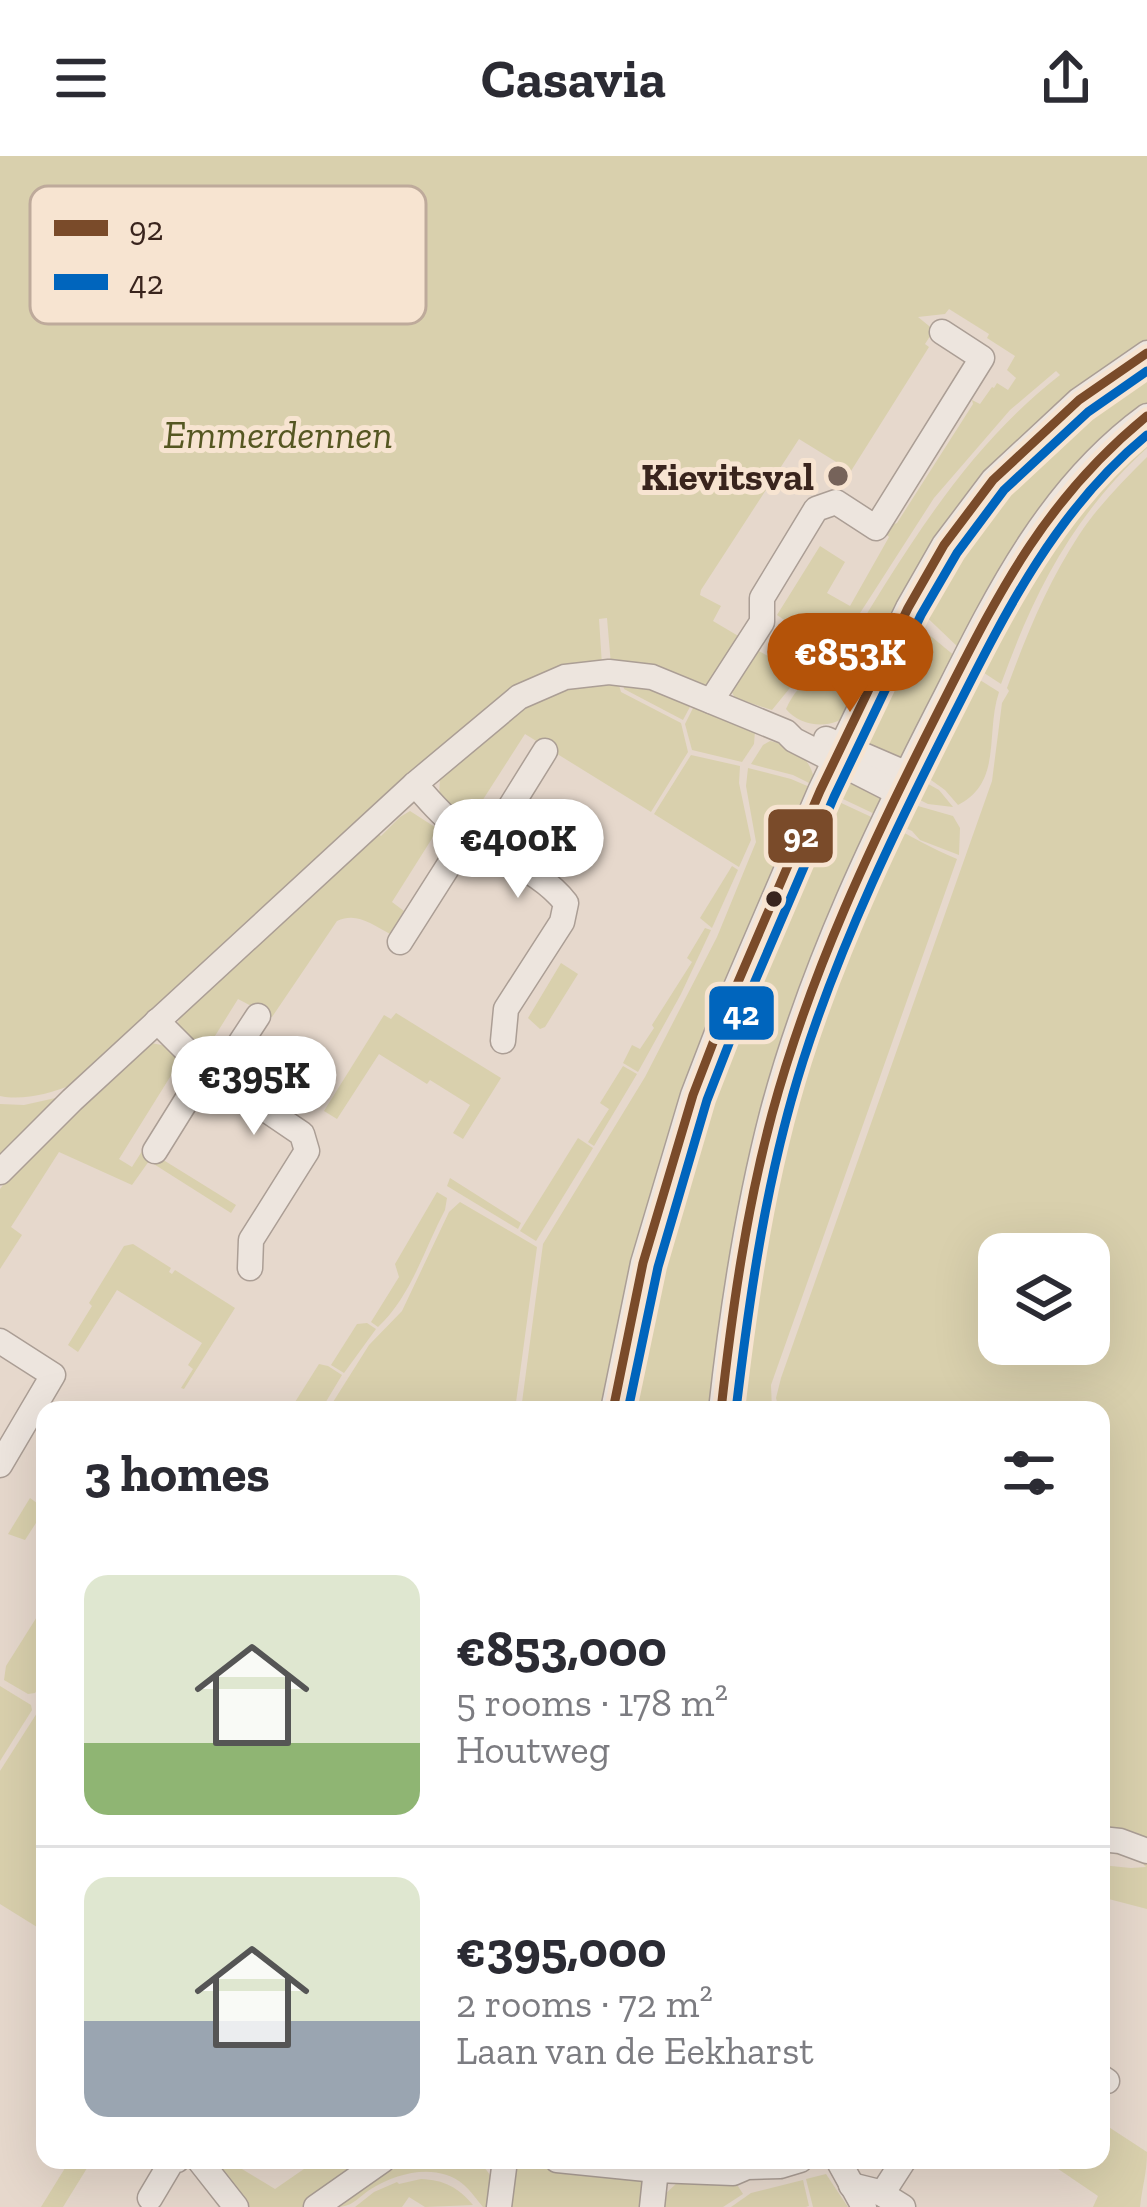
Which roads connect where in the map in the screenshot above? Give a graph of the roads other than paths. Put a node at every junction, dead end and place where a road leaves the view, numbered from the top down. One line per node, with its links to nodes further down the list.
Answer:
1 (942, 332): 4 (street)
2 (1147, 353): 6 (street)
3 (1147, 416): 7 (street)
4 (711, 701): 6 (street); 8 (street)
5 (545, 751): 9 (street)
6 (838, 753): 7 (street); 20 (street)
7 (903, 783): 21 (street)
8 (416, 784): 9 (street); 12 (street)
9 (477, 841): 10 (street); 13 (street)
10 (400, 942)
11 (258, 1016): 14 (street)
12 (157, 1021): 14 (street); 16 (street)
13 (503, 1041)
14 (212, 1073): 15 (street); 17 (street)
15 (155, 1150)
16 (0, 1172)
17 (250, 1268)
18 (0, 1341): 19 (street)
19 (38, 1401)
20 (616, 1401)
21 (722, 1401)
22 (36, 1404): 23 (street)
23 (0, 1465)
24 (1110, 1840): 25 (street)
25 (1147, 1851)
26 (167, 2169): 35 (street)
27 (206, 2169): 37 (street)
28 (370, 2169): 38 (street)
29 (504, 2169): 39 (street)
30 (656, 2169): 40 (street)
31 (694, 2169): 32 (street)
32 (736, 2169)
33 (847, 2169): 36 (street)
34 (897, 2169): 36 (street)
35 (150, 2198)
36 (875, 2198)
37 (236, 2207)
38 (316, 2207)
39 (499, 2207)
40 (652, 2207)

